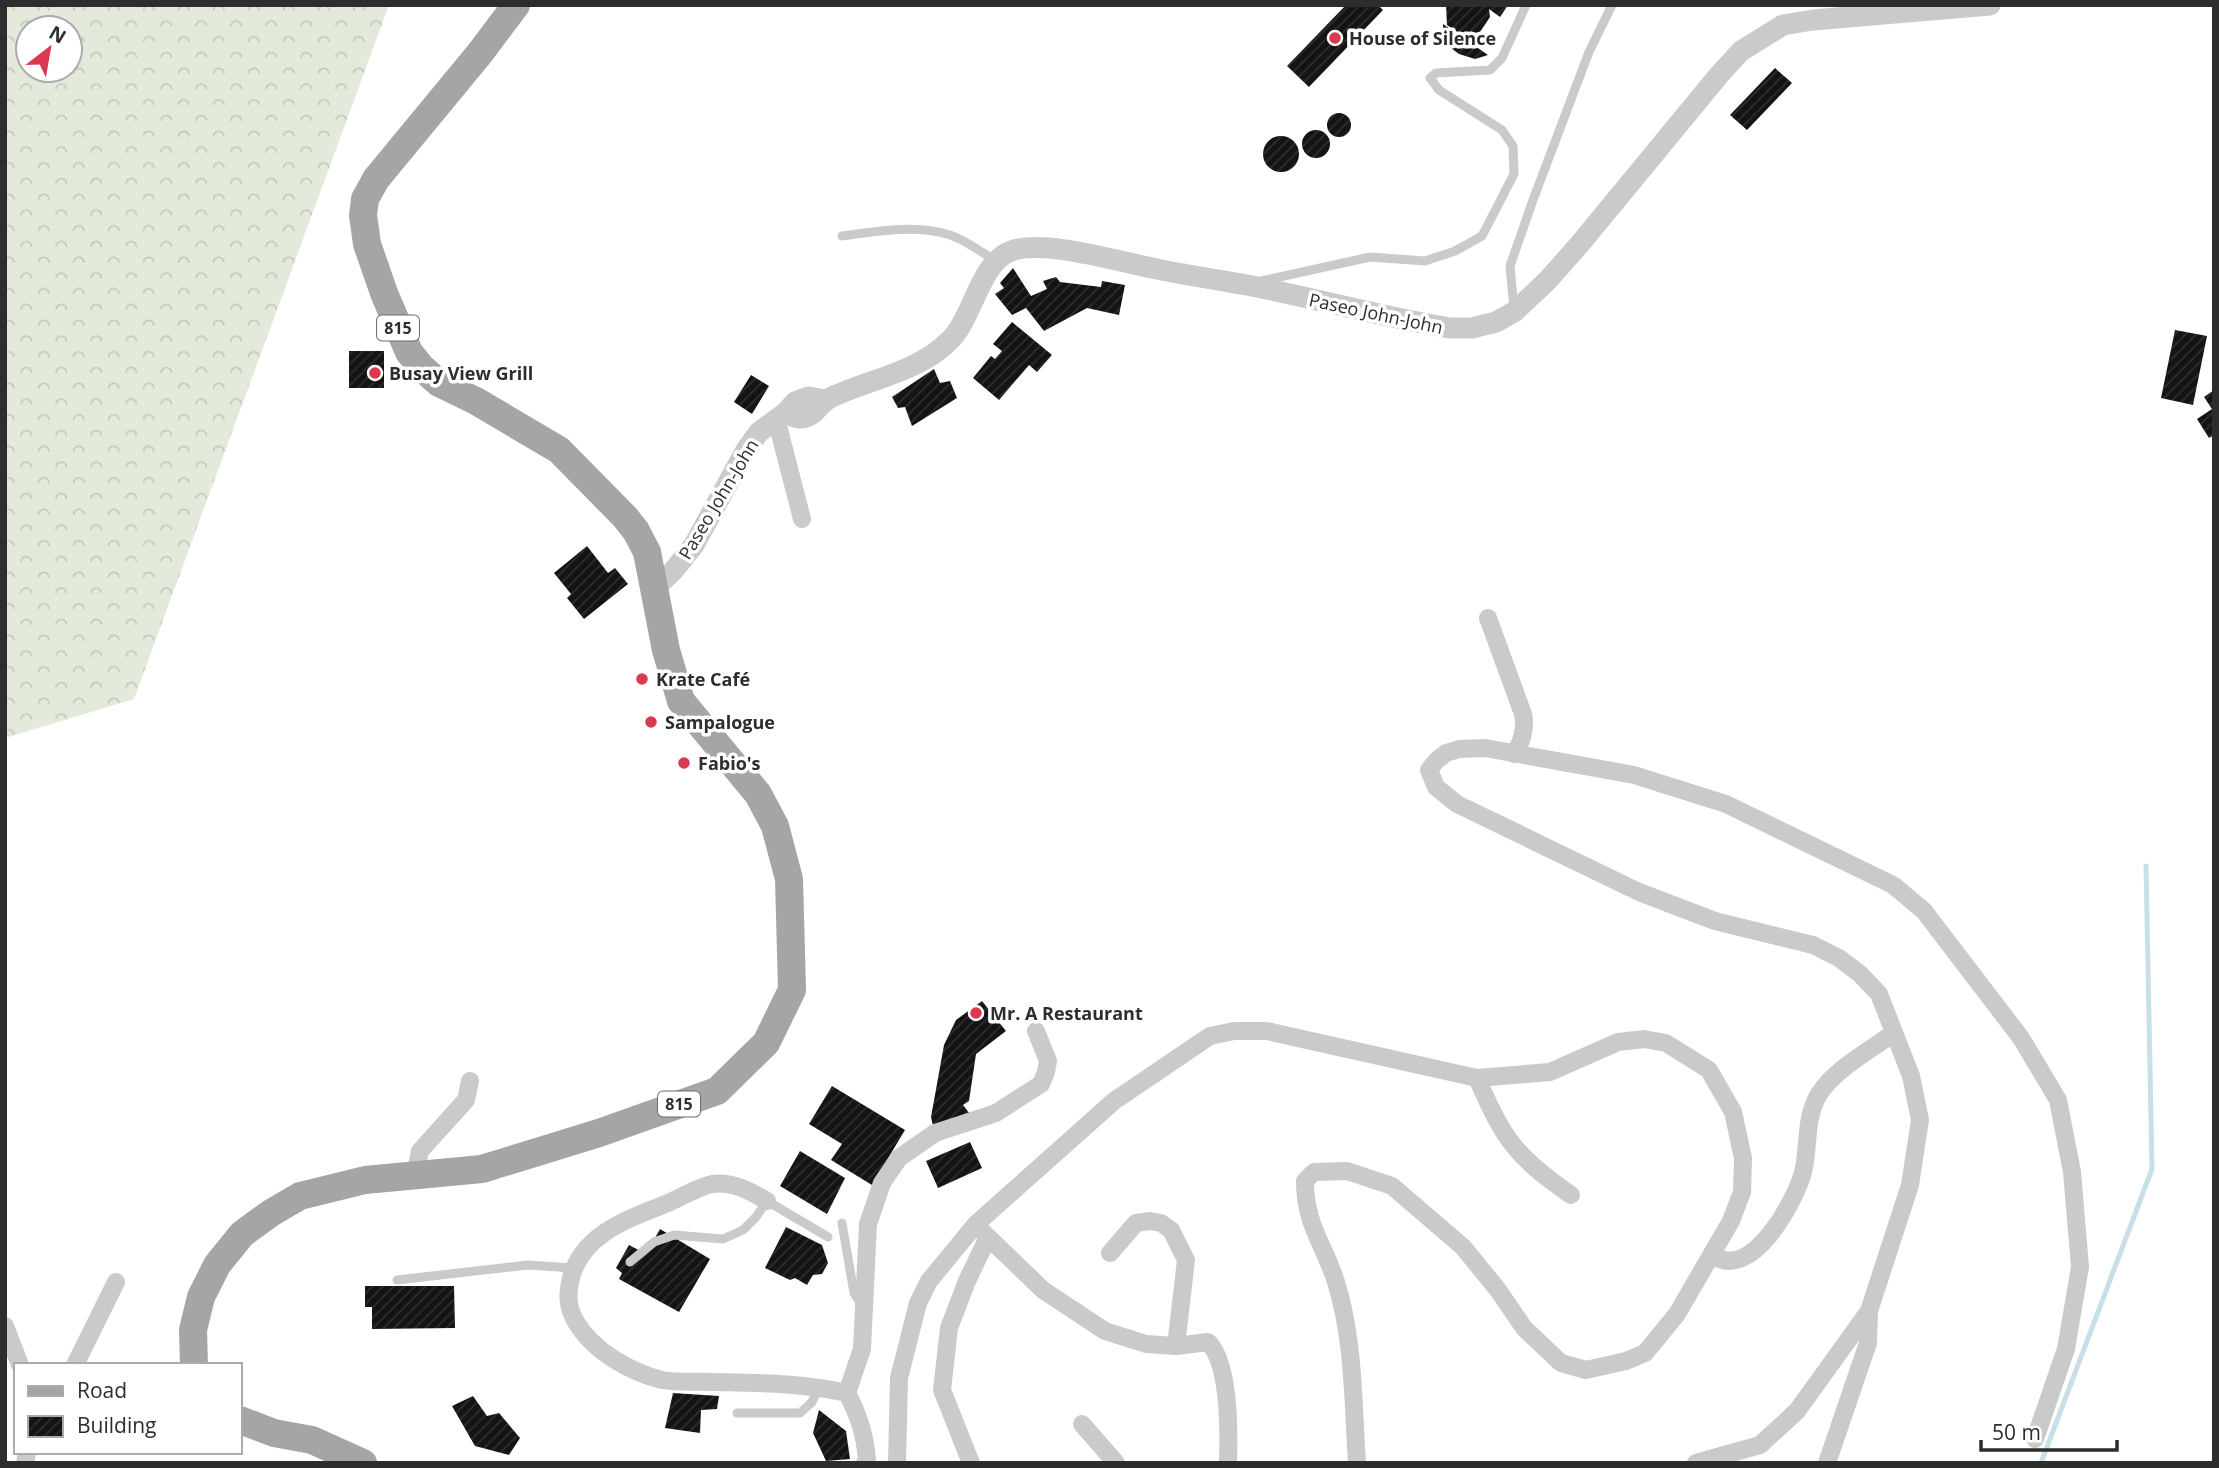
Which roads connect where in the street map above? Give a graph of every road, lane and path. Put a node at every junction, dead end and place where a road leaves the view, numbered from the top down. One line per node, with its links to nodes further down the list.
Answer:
1 (516, 5): 11 (main road, 815)
2 (1526, 5): 7 (lane)
3 (1612, 5): 8 (lane)
4 (1990, 5): 8 (street, Paseo John-John)
5 (842, 236): 6 (lane)
6 (996, 261): 7 (street, Paseo John-John); 9 (street)
7 (1245, 285): 8 (street, Paseo John-John)
8 (1514, 312)
9 (781, 416): 10 (street); 11 (street, Paseo John-John)
10 (802, 519)
11 (654, 589): 18 (main road, 815)
12 (1488, 618): 13 (street)
13 (1514, 754): 15 (street); 42 (street)
14 (1036, 1031): 30 (street)
15 (1894, 1033): 25 (street); 31 (street)
16 (1477, 1078): 19 (street); 22 (street); 25 (street)
17 (470, 1081): 18 (street)
18 (421, 1176): 36 (main road, 815)
19 (1571, 1195)
20 (767, 1201): 23 (lane); 26 (lane); 27 (street)
21 (842, 1223): 30 (lane)
22 (982, 1231): 33 (street); 45 (street); 46 (street)
23 (828, 1237)
24 (1110, 1253): 33 (street)
25 (1712, 1254): 49 (street)
26 (631, 1262)
27 (573, 1268): 28 (lane); 37 (street)
28 (397, 1280)
29 (116, 1282): 35 (street)
30 (864, 1308): 38 (street)
31 (1869, 1311): 50 (street); 51 (street)
32 (5, 1326): 34 (street)
33 (1176, 1346): 48 (street)
34 (19, 1363)
35 (76, 1363)
36 (194, 1363)
37 (819, 1387): 38 (street); 39 (lane)
38 (847, 1394): 44 (street)
39 (737, 1413)
40 (242, 1421): 43 (main road)
41 (1082, 1424): 47 (street)
42 (2035, 1439)
43 (363, 1463)
44 (865, 1463)
45 (897, 1463)
46 (971, 1463)
47 (1116, 1463)
48 (1228, 1463)
49 (1357, 1463)
50 (1696, 1463)
51 (1827, 1463)

